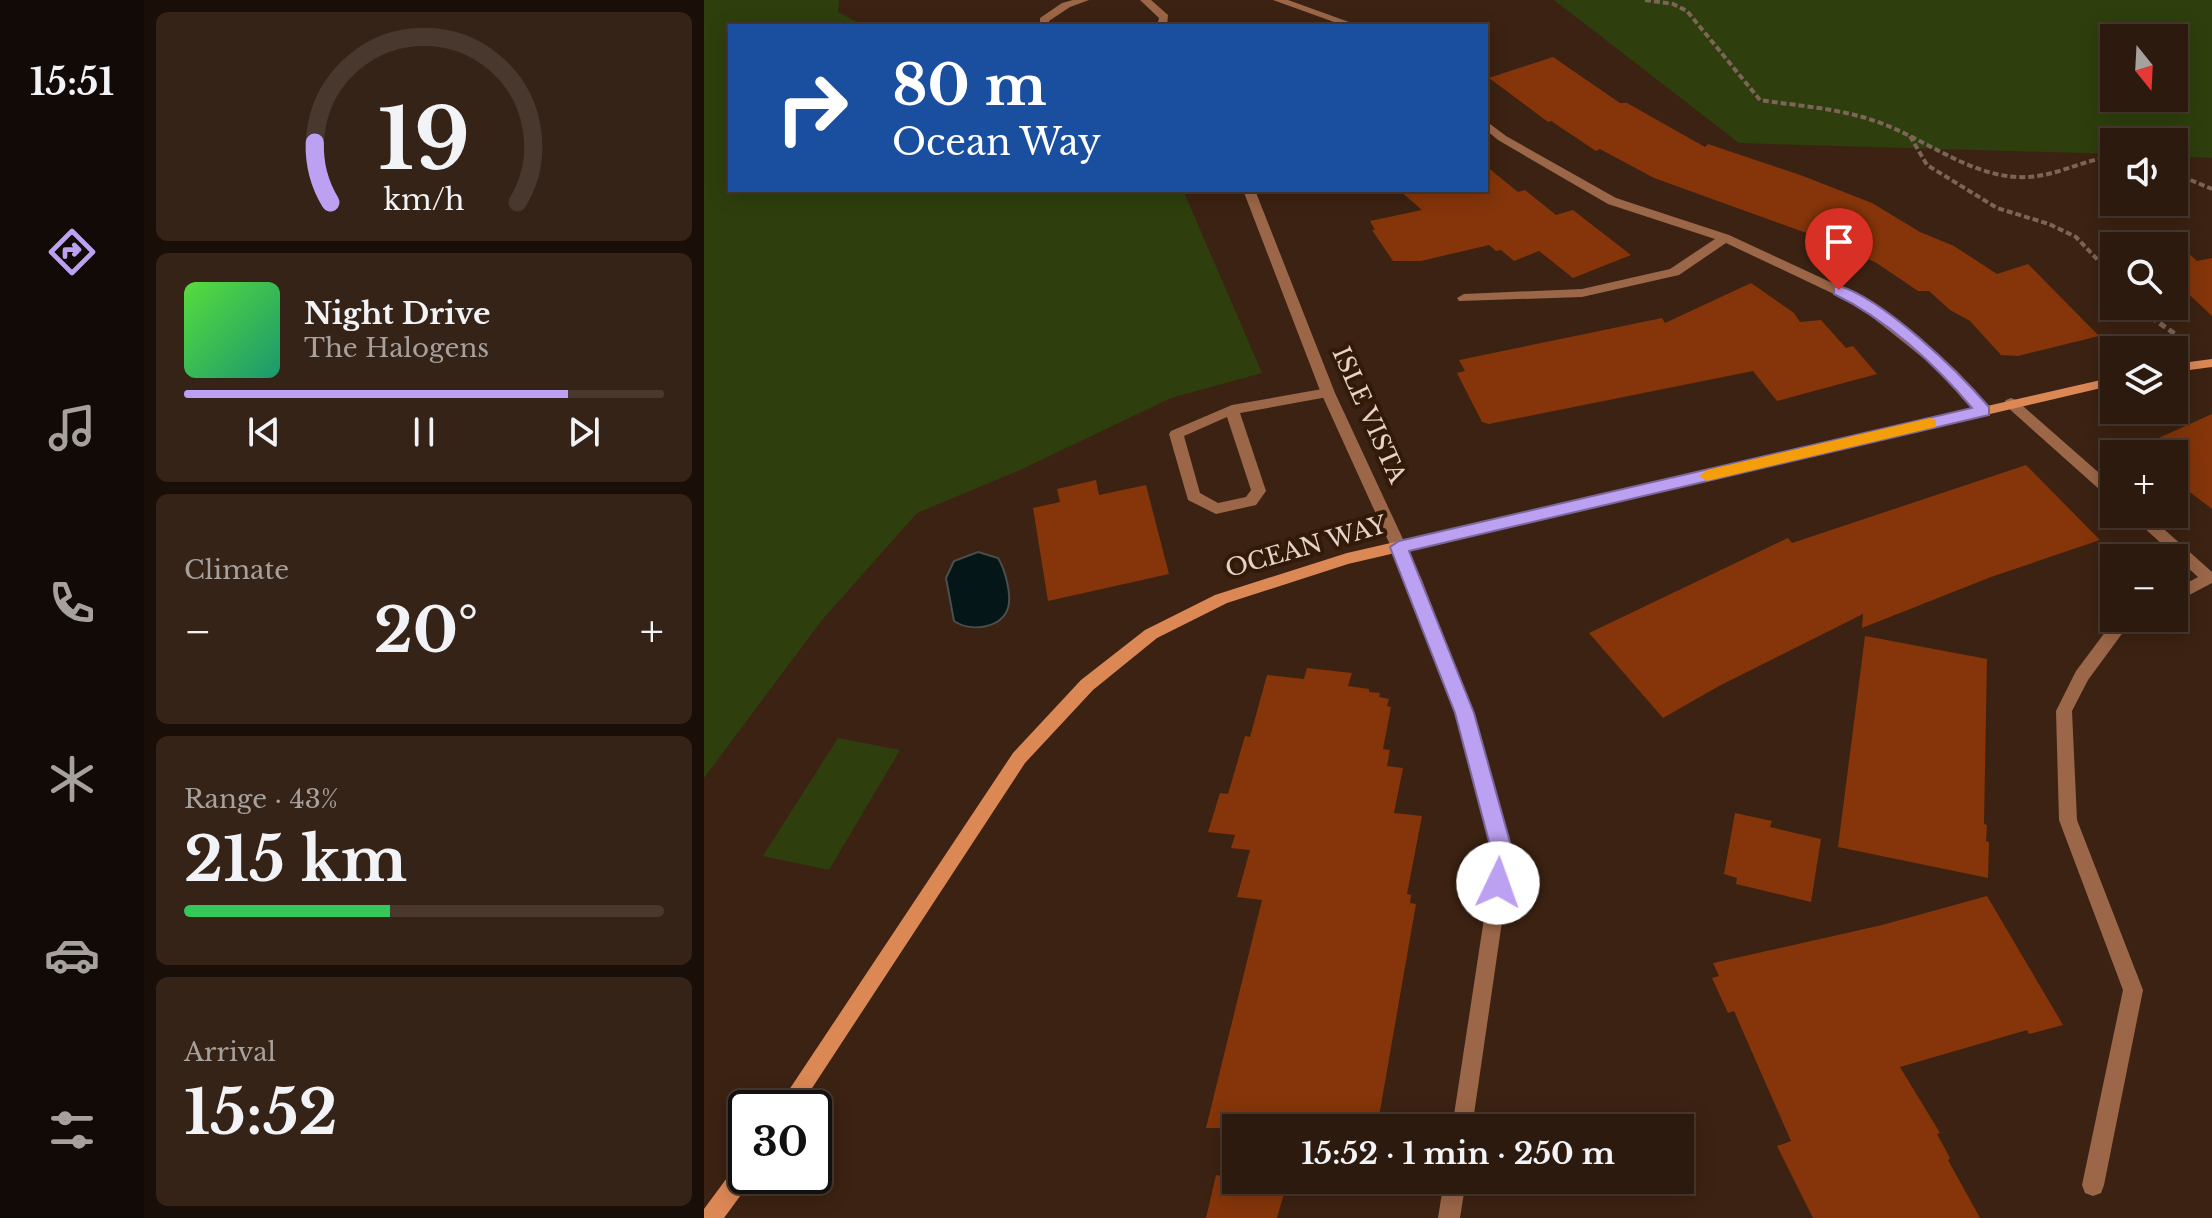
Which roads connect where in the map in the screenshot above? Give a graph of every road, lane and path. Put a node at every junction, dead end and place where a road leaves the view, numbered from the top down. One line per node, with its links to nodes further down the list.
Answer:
1 (1054, 0): 6 (street)
2 (1084, 0): 6 (street)
3 (1145, 0): 8 (street)
4 (1278, 0): 9 (street)
5 (1645, 0): 11 (path)
6 (1066, 5): 7 (street)
7 (1045, 24)
8 (1162, 24)
9 (1349, 24)
10 (1488, 126): 16 (street)
11 (1909, 135): 12 (path); 17 (path)
12 (2100, 156)
13 (2188, 179): 14 (path)
14 (2212, 189)
15 (1250, 192): 24 (street, ISLE VISTA)
16 (1725, 238): 18 (street); 27 (street)
17 (2100, 262)
18 (1464, 298)
19 (2155, 320): 20 (path)
20 (2189, 344)
21 (2212, 363): 22 (street)
22 (2188, 366)
23 (2100, 384): 25 (street, OCEAN WAY)
24 (1328, 393): 26 (street); 31 (street, ISLE VISTA)
25 (2011, 403): 27 (street, OCEAN WAY); 28 (street)
26 (1232, 410): 26 (street)
27 (1983, 411): 31 (street, OCEAN WAY)
28 (2100, 482)
29 (2153, 528): 30 (street)
30 (2171, 544)
31 (1399, 547): 35 (street, OCEAN WAY); 36 (street, ISLE VISTA)
32 (2188, 559): 33 (street)
33 (2188, 589)
34 (2114, 632): 37 (street)
35 (799, 1090)
36 (1464, 1114)
37 (2093, 1185)
38 (728, 1194): 40 (street)
39 (1453, 1194): 41 (street)
40 (711, 1218)
41 (1449, 1218)

